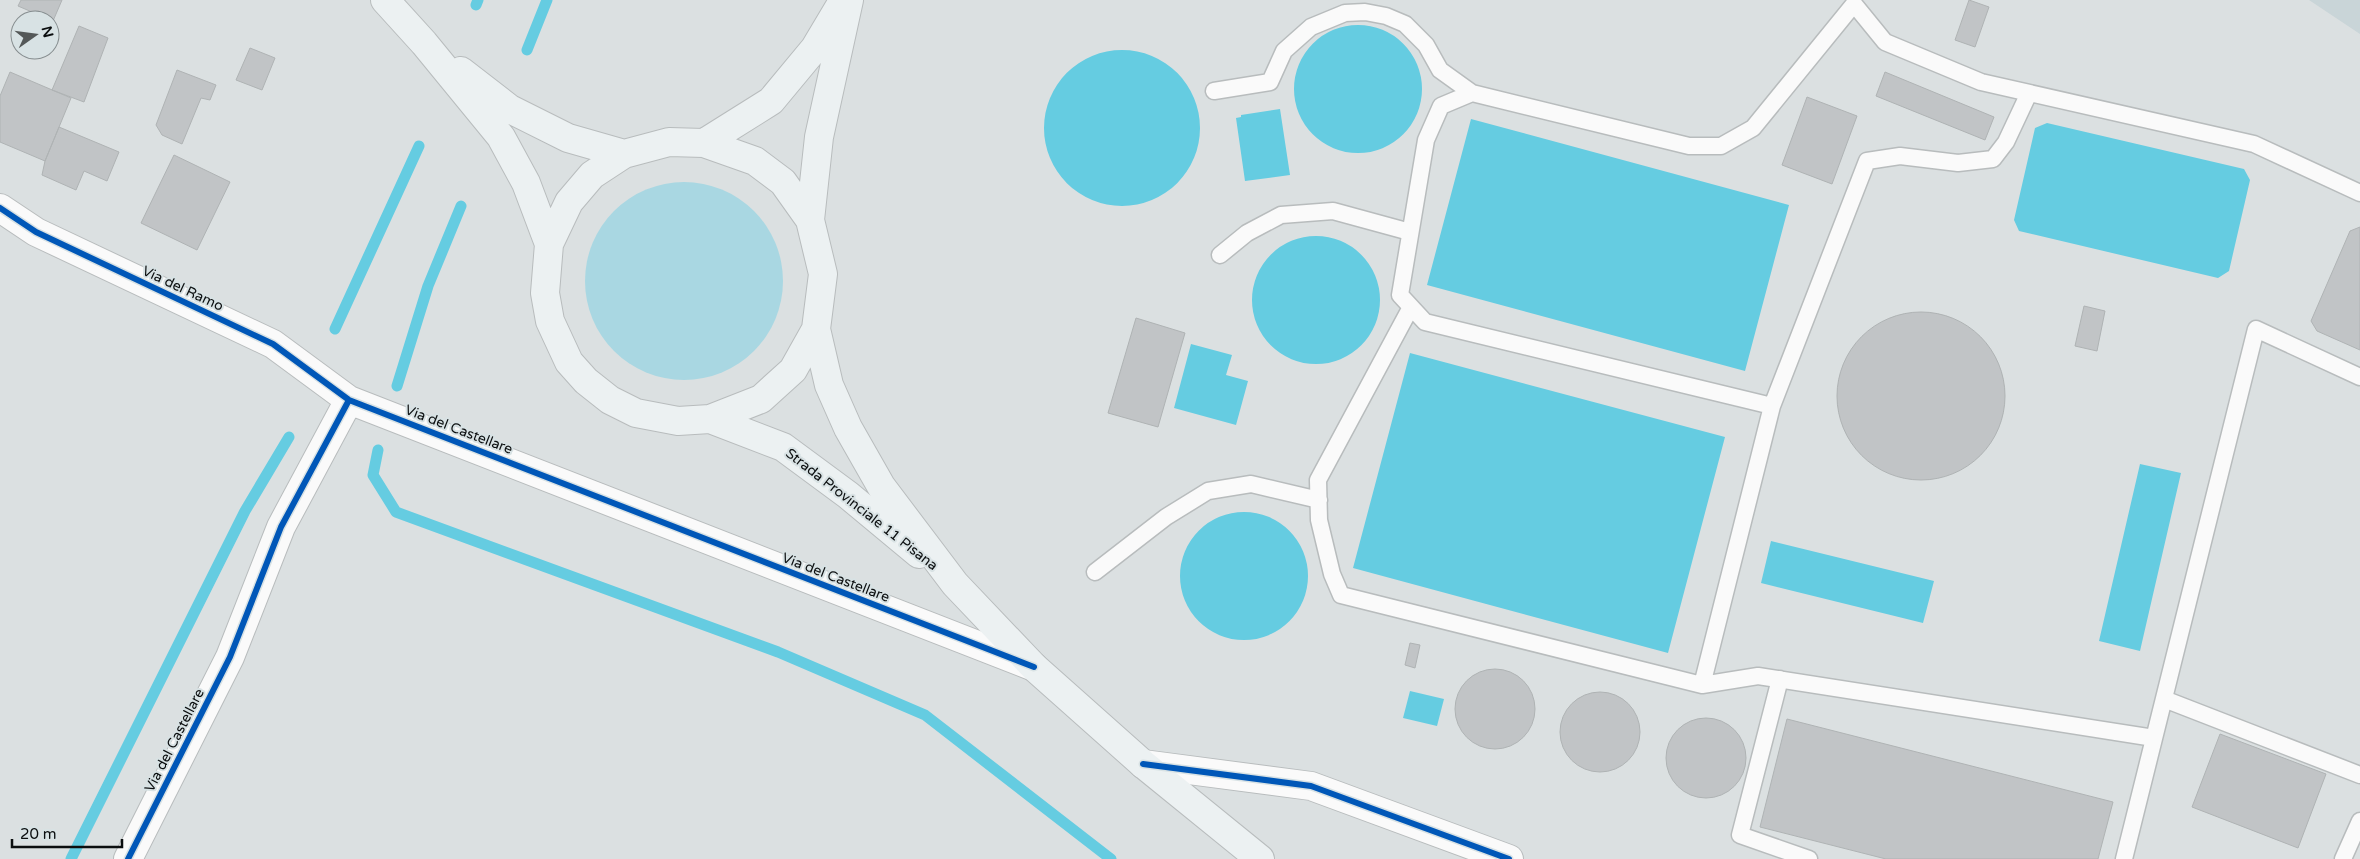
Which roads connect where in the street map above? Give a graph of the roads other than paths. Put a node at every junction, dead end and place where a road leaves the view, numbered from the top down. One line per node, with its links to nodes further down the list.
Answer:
1 (385, 0): 4 (main road)
2 (843, 0): 8 (main road)
3 (848, 0): 12 (main road)
4 (424, 43): 9 (main road); 14 (main road)
5 (1214, 90): 7 (lane)
6 (2029, 92): 7 (lane); 10 (lane); 20 (lane)
7 (1472, 93): 13 (lane)
8 (704, 143): 9 (main road); 12 (main road)
9 (624, 154): 14 (main road)
10 (2360, 193)
11 (0, 208): 19 (street, Via del Ramo)
12 (810, 220): 17 (main road)
13 (1410, 232): 15 (lane); 16 (lane)
14 (549, 244): 21 (main road)
15 (1220, 255)
16 (1411, 307): 20 (lane); 22 (lane)
17 (816, 329): 21 (main road); 24 (main road, Strada Provinciale 11 Pisana)
18 (2360, 378): 28 (lane)
19 (349, 400): 25 (street, Via del Castellare); 33 (street, Via del Castellare)
20 (1772, 406): 27 (lane)
21 (710, 419): 24 (main road, Strada Provinciale 11 Pisana)
22 (1319, 500): 23 (lane); 27 (lane)
23 (1095, 572)
24 (954, 584): 25 (main road, Strada Provinciale 11 Pisana)
25 (1034, 667): 30 (main road, Strada Provinciale 11 Pisana)
26 (1780, 679): 27 (lane); 29 (lane); 36 (lane)
27 (1702, 684)
28 (2164, 699): 29 (lane); 31 (lane)
29 (2154, 738): 37 (lane)
30 (1143, 764): 34 (main road, Strada Provinciale 11 Pisana); 35 (street)
31 (2360, 774)
32 (2360, 821): 38 (lane)
33 (128, 859)
34 (1260, 859)
35 (1510, 859)
36 (1809, 859)
37 (2124, 859)
38 (2343, 859)

